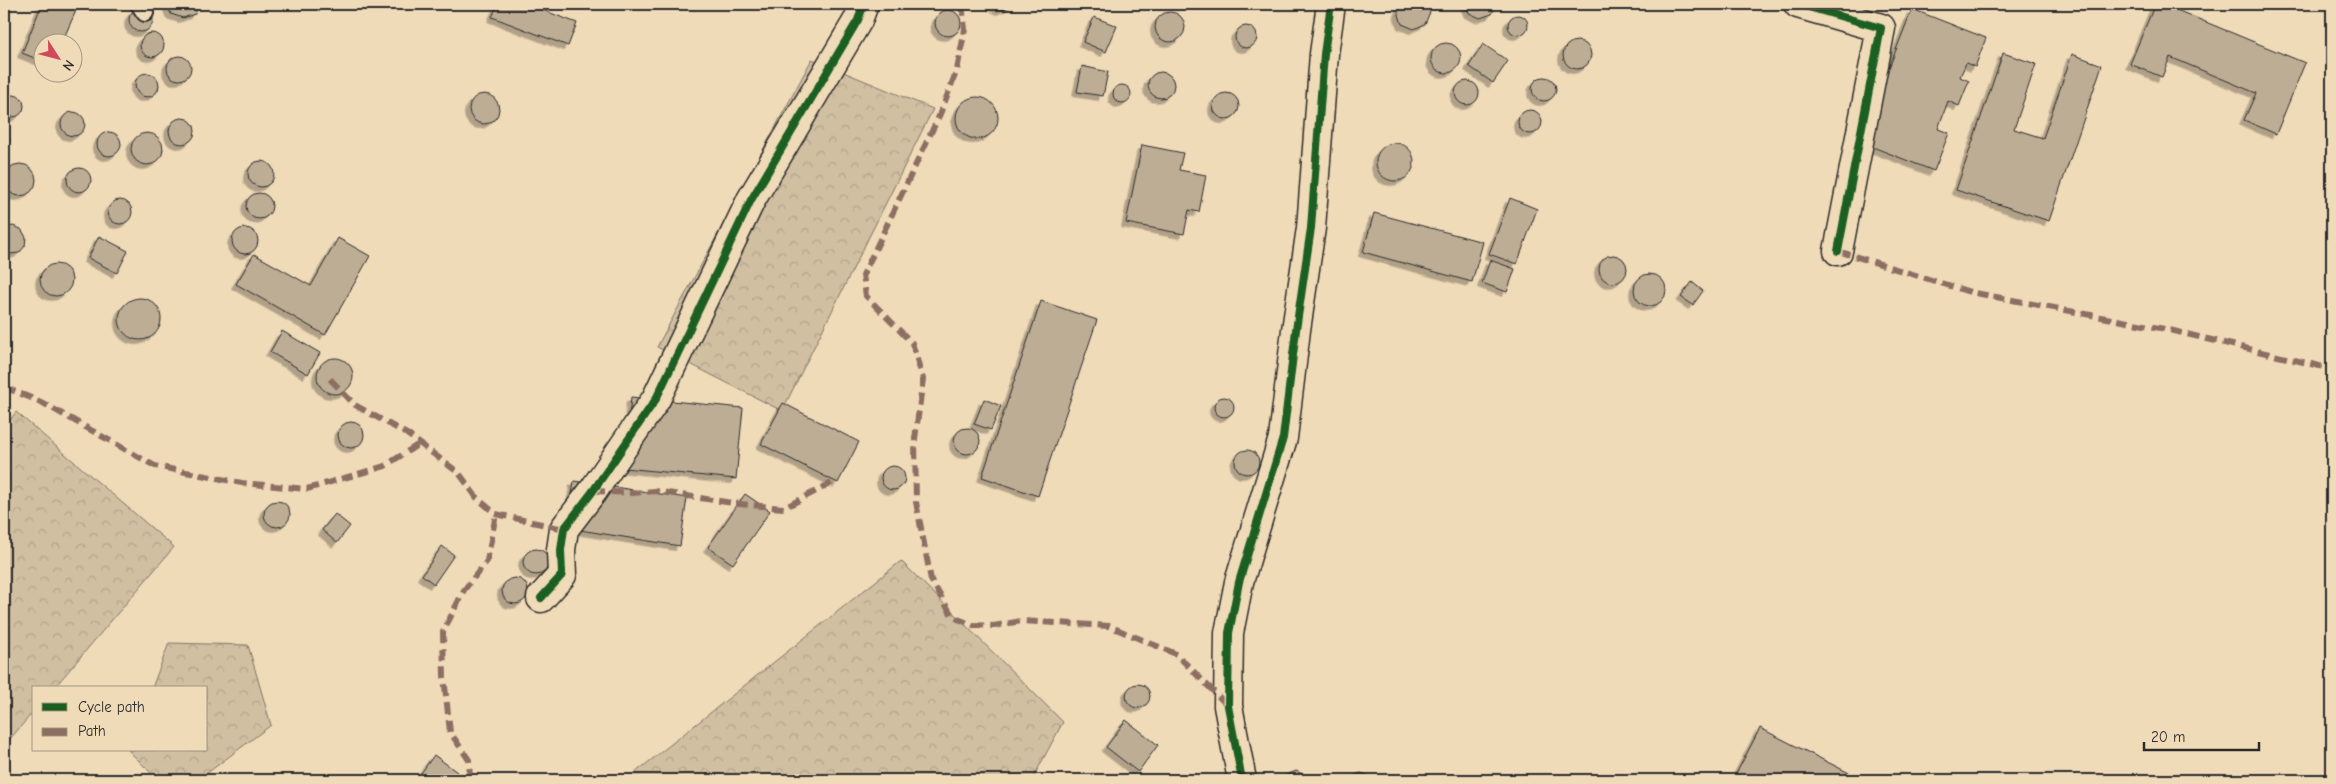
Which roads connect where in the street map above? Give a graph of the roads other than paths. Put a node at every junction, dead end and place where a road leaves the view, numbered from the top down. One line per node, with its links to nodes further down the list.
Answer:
1 (864, 4): 5 (street)
2 (1331, 4): 6 (street)
3 (1798, 4): 4 (street)
4 (1838, 251)
5 (541, 598)
6 (1242, 780)

